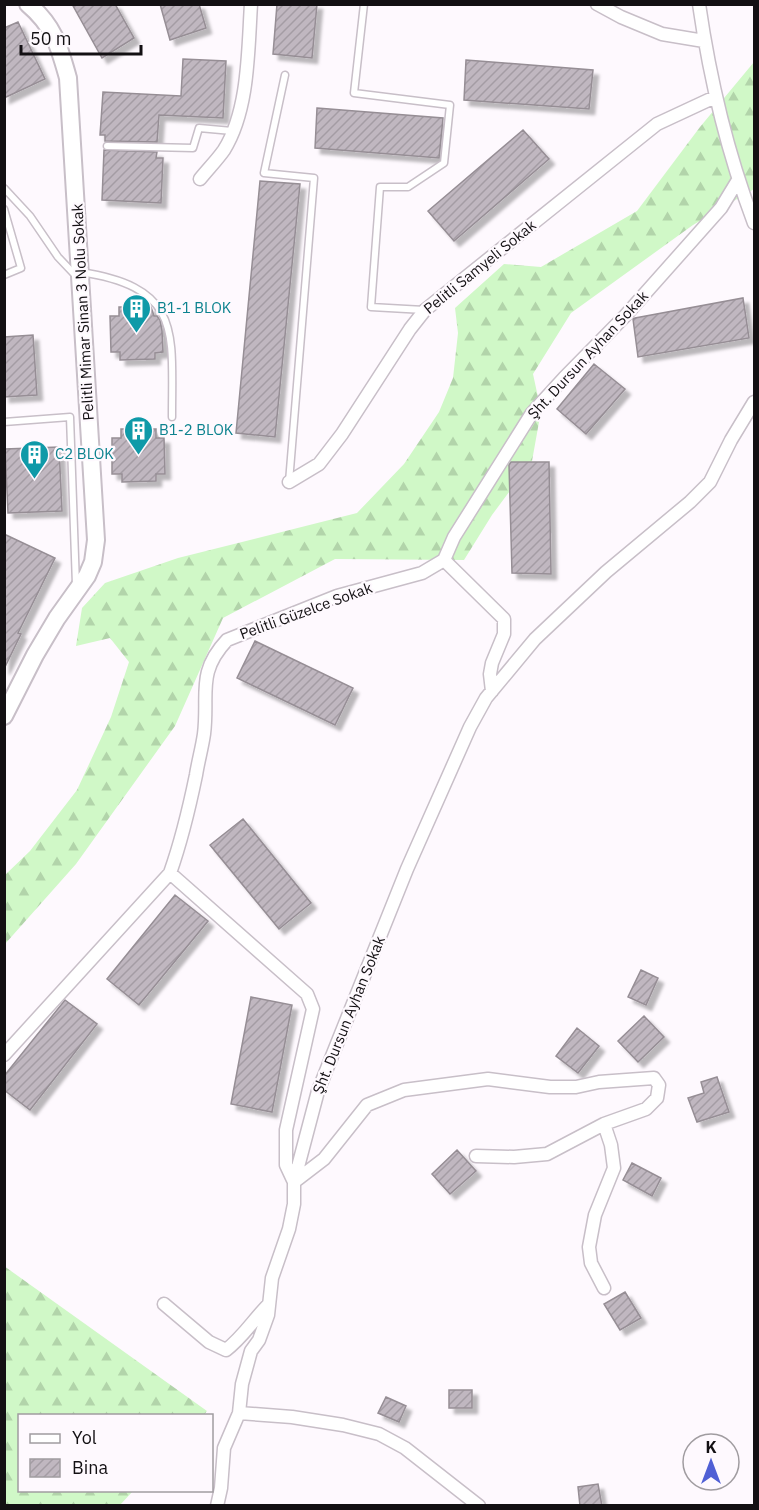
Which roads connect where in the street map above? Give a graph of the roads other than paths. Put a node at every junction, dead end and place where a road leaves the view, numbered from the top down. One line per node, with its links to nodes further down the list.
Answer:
1 (28, 4): 17 (street, Pelitli Mimar Sinan 3 Nolu Sokak)
2 (251, 4): 9 (street)
3 (364, 4): 18 (lane)
4 (597, 4): 6 (street)
5 (699, 4): 6 (street)
6 (704, 41): 8 (street)
7 (285, 75): 22 (lane)
8 (715, 97): 12 (street); 18 (street, Pelitli Samyeli Sokak)
9 (232, 131): 10 (lane); 11 (street)
10 (107, 146)
11 (200, 179)
12 (738, 180): 15 (street); 23 (street, Şht. Dursun Ayhan Sokak)
13 (4, 188): 17 (lane)
14 (4, 209): 16 (lane)
15 (754, 223)
16 (4, 275)
17 (81, 276): 20 (lane); 24 (street, Pelitli Mimar Sinan 3 Nolu Sokak)
18 (425, 310): 22 (street, Pelitli Samyeli Sokak)
19 (754, 402): 25 (street, Şht. Dursun Ayhan Sokak)
20 (172, 417)
21 (4, 422): 24 (lane)
22 (289, 482)
23 (444, 560): 25 (street, Şht. Dursun Ayhan Sokak); 27 (street, Pelitli Güzelce Sokak)
24 (76, 592): 26 (street, Pelitli Mimar Sinan 3 Nolu Sokak)
25 (492, 691): 31 (street, Şht. Dursun Ayhan Sokak)
26 (4, 716)
27 (170, 873): 28 (street, Pelitli Güzelce Sokak); 31 (street)
28 (4, 1055)
29 (604, 1124): 30 (street); 31 (street); 32 (street)
30 (476, 1156)
31 (294, 1182): 34 (street, Şht. Dursun Ayhan Sokak)
32 (604, 1288)
33 (164, 1304): 34 (street)
34 (269, 1304): 35 (street, Şht. Dursun Ayhan Sokak)
35 (239, 1413): 36 (street, Şht. Dursun Ayhan Sokak); 37 (street)
36 (217, 1506)
37 (479, 1506)

